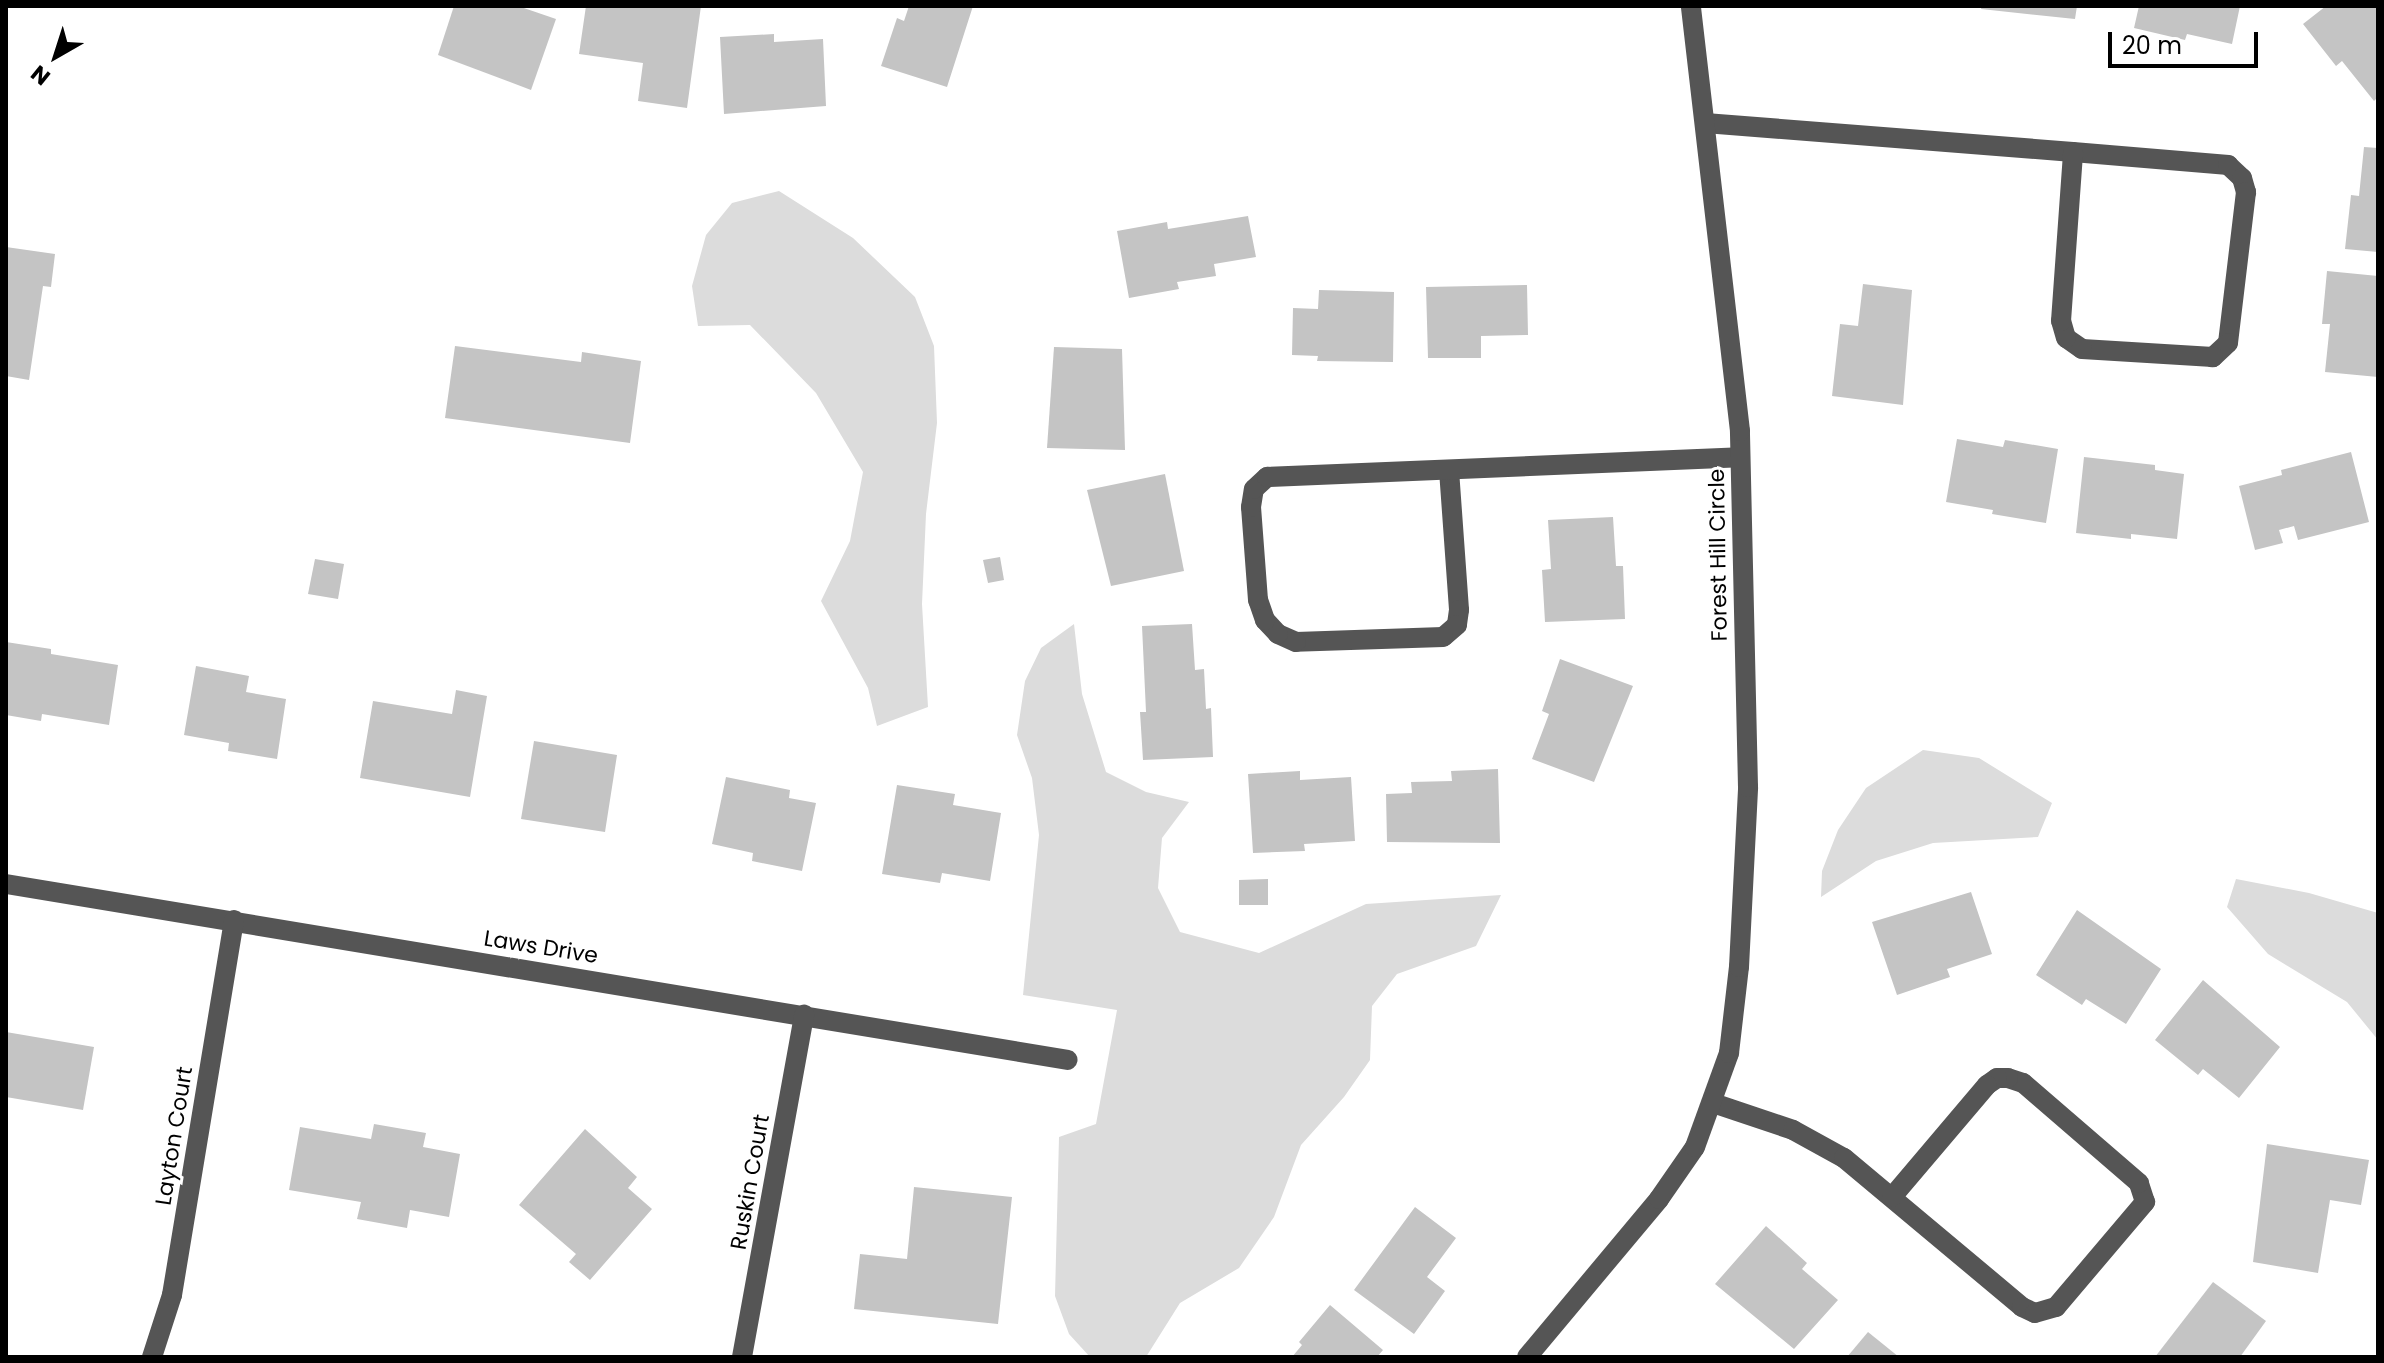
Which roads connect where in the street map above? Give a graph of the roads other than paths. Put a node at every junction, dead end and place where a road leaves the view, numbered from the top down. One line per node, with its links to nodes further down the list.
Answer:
1 (1691, 6): 2 (street, Forest Hill Circle)
2 (1705, 123): 3 (street); 4 (street, Forest Hill Circle)
3 (2073, 152): 3 (street)
4 (1740, 457): 5 (street); 10 (street, Forest Hill Circle)
5 (1449, 470): 5 (street)
6 (6, 884): 7 (street, Laws Drive)
7 (234, 920): 8 (street, Laws Drive); 12 (street, Layton Court)
8 (804, 1015): 9 (street, Laws Drive); 13 (street, Ruskin Court)
9 (1068, 1060)
10 (1713, 1103): 11 (street); 14 (street, Forest Hill Circle)
11 (1892, 1197): 11 (street)
12 (152, 1357)
13 (742, 1357)
14 (1527, 1357)

